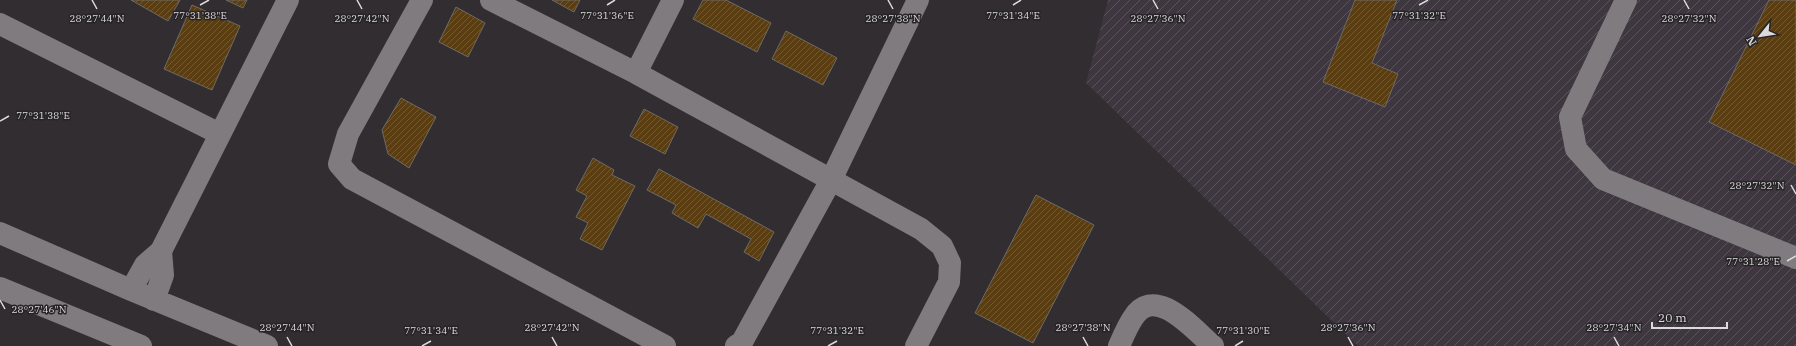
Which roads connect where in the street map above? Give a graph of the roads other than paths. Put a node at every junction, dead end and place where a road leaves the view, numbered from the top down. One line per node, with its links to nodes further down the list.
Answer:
1 (288, 0): 9 (street)
2 (422, 0): 19 (street)
3 (491, 0): 8 (street)
4 (673, 0): 8 (street)
5 (918, 0): 10 (street)
6 (1626, 0): 13 (street)
7 (0, 24): 9 (street)
8 (636, 73): 10 (street)
9 (220, 134): 12 (street)
10 (831, 180): 20 (street); 21 (street)
11 (0, 233): 15 (street)
12 (161, 251): 15 (street); 16 (street)
13 (1796, 258)
14 (0, 288): 17 (street)
15 (131, 290): 16 (street)
16 (154, 300): 18 (street)
17 (141, 346)
18 (267, 346)
19 (665, 346)
20 (736, 346)
21 (916, 346)
22 (1119, 346): 23 (street)
23 (1213, 346)

